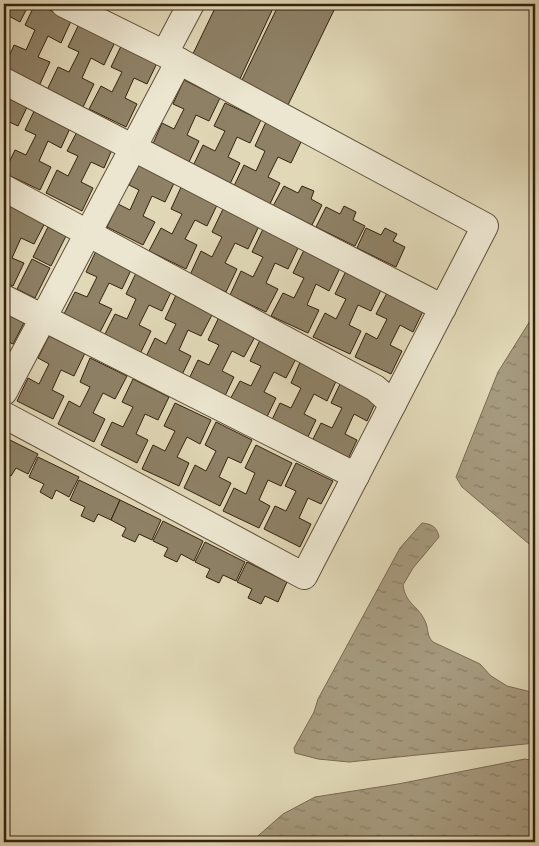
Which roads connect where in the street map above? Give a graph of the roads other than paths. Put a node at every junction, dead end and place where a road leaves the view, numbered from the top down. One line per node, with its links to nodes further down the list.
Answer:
1 (64, 4): 3 (street)
2 (192, 4): 3 (street)
3 (172, 57): 5 (street); 9 (street)
4 (4, 81): 5 (street)
5 (134, 149): 7 (street); 9 (street)
6 (4, 188): 7 (street)
7 (87, 232): 10 (street); 12 (street)
8 (4, 298): 10 (street)
9 (443, 308): 12 (street)
10 (42, 319): 11 (street); 14 (street)
11 (4, 392)
12 (393, 404): 14 (street)
13 (4, 415): 14 (street)
14 (356, 476)

